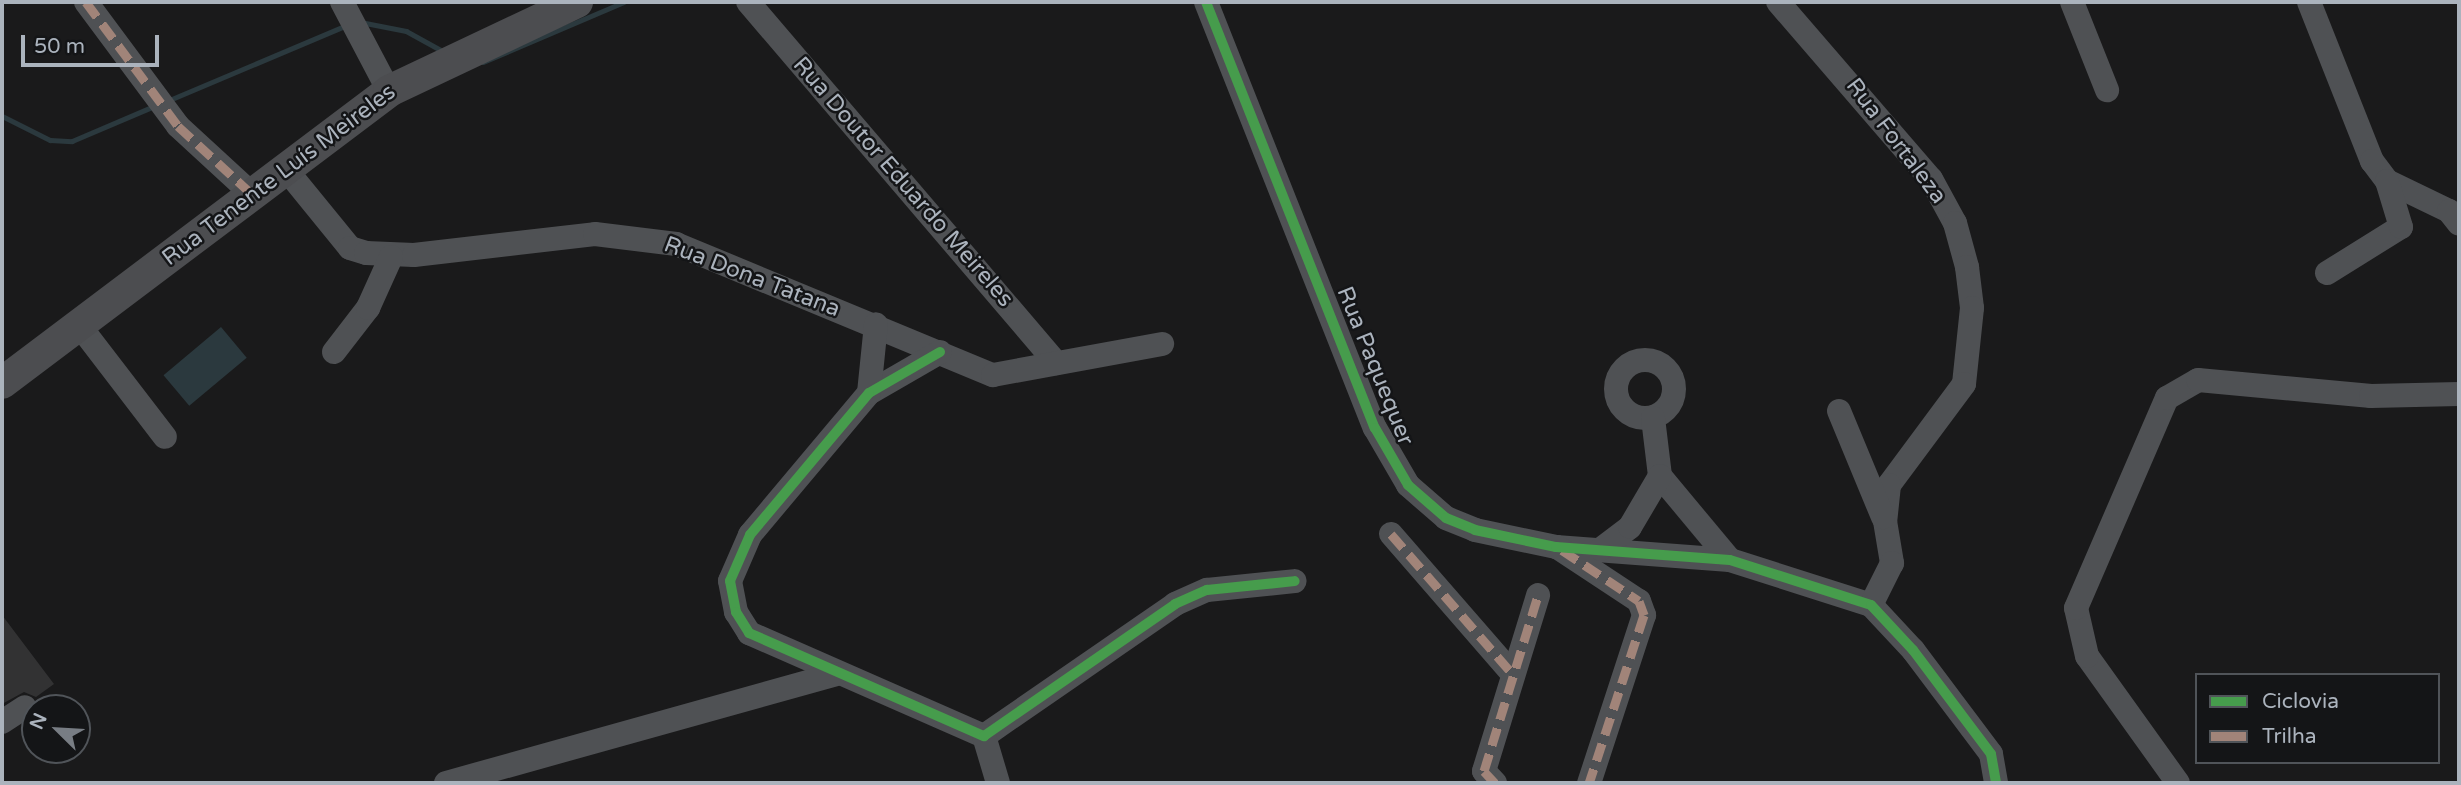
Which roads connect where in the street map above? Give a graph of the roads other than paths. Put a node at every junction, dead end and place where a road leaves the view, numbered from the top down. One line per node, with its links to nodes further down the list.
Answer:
1 (86, 2): 13 (street)
2 (577, 2): 10 (main road, Rua Tenente Luís Meireles)
3 (748, 2): 22 (street, Rua Doutor Eduardo Meireles)
4 (1206, 2): 32 (street, Rua Paquequer)
5 (1779, 2): 30 (street, Rua Fortaleza)
6 (2071, 2): 9 (street)
7 (2309, 2): 12 (street)
8 (351, 18): 10 (street)
9 (2107, 90)
10 (389, 91): 11 (main road, Rua Tenente Luís Meireles)
11 (284, 167): 13 (main road, Rua Tenente Luís Meireles); 15 (street, Rua Dona Tatana)
12 (2387, 181): 14 (street); 16 (street)
13 (252, 194): 18 (main road, Rua Tenente Luís Meireles)
14 (2459, 224)
15 (391, 257): 17 (street, Rua Dona Tatana); 20 (street)
16 (2327, 273)
17 (876, 324): 21 (street, Rua Dona Tatana); 24 (street)
18 (79, 325): 23 (main road, Rua Tenente Luís Meireles); 28 (street)
19 (1162, 344): 22 (street, Rua Dona Tatana)
20 (334, 352)
21 (940, 352): 22 (street, Rua Dona Tatana); 24 (street)
22 (1056, 363)
23 (2, 383)
24 (869, 393): 39 (street)
25 (2459, 394): 49 (street)
26 (1839, 411): 30 (street)
27 (1653, 418): 29 (street)
28 (165, 437)
29 (1660, 476): 33 (street); 34 (street)
30 (1885, 521): 37 (street, Rua Fortaleza)
31 (1391, 534): 38 (street)
32 (1556, 547): 33 (street, Rua Paquequer); 47 (street)
33 (1601, 549): 34 (street, Rua Paquequer)
34 (1730, 560): 37 (street, Rua Paquequer)
35 (1295, 581): 42 (street)
36 (1538, 595): 38 (street)
37 (1871, 605): 48 (street)
38 (1513, 673): 46 (street)
39 (836, 674): 42 (street); 43 (street)
40 (21, 710): 41 (street)
41 (2, 722)
42 (984, 736): 45 (street)
43 (512, 776): 44 (street)
44 (446, 783)
45 (998, 783)
46 (1495, 783)
47 (1589, 783)
48 (1996, 783)
49 (2178, 783)

